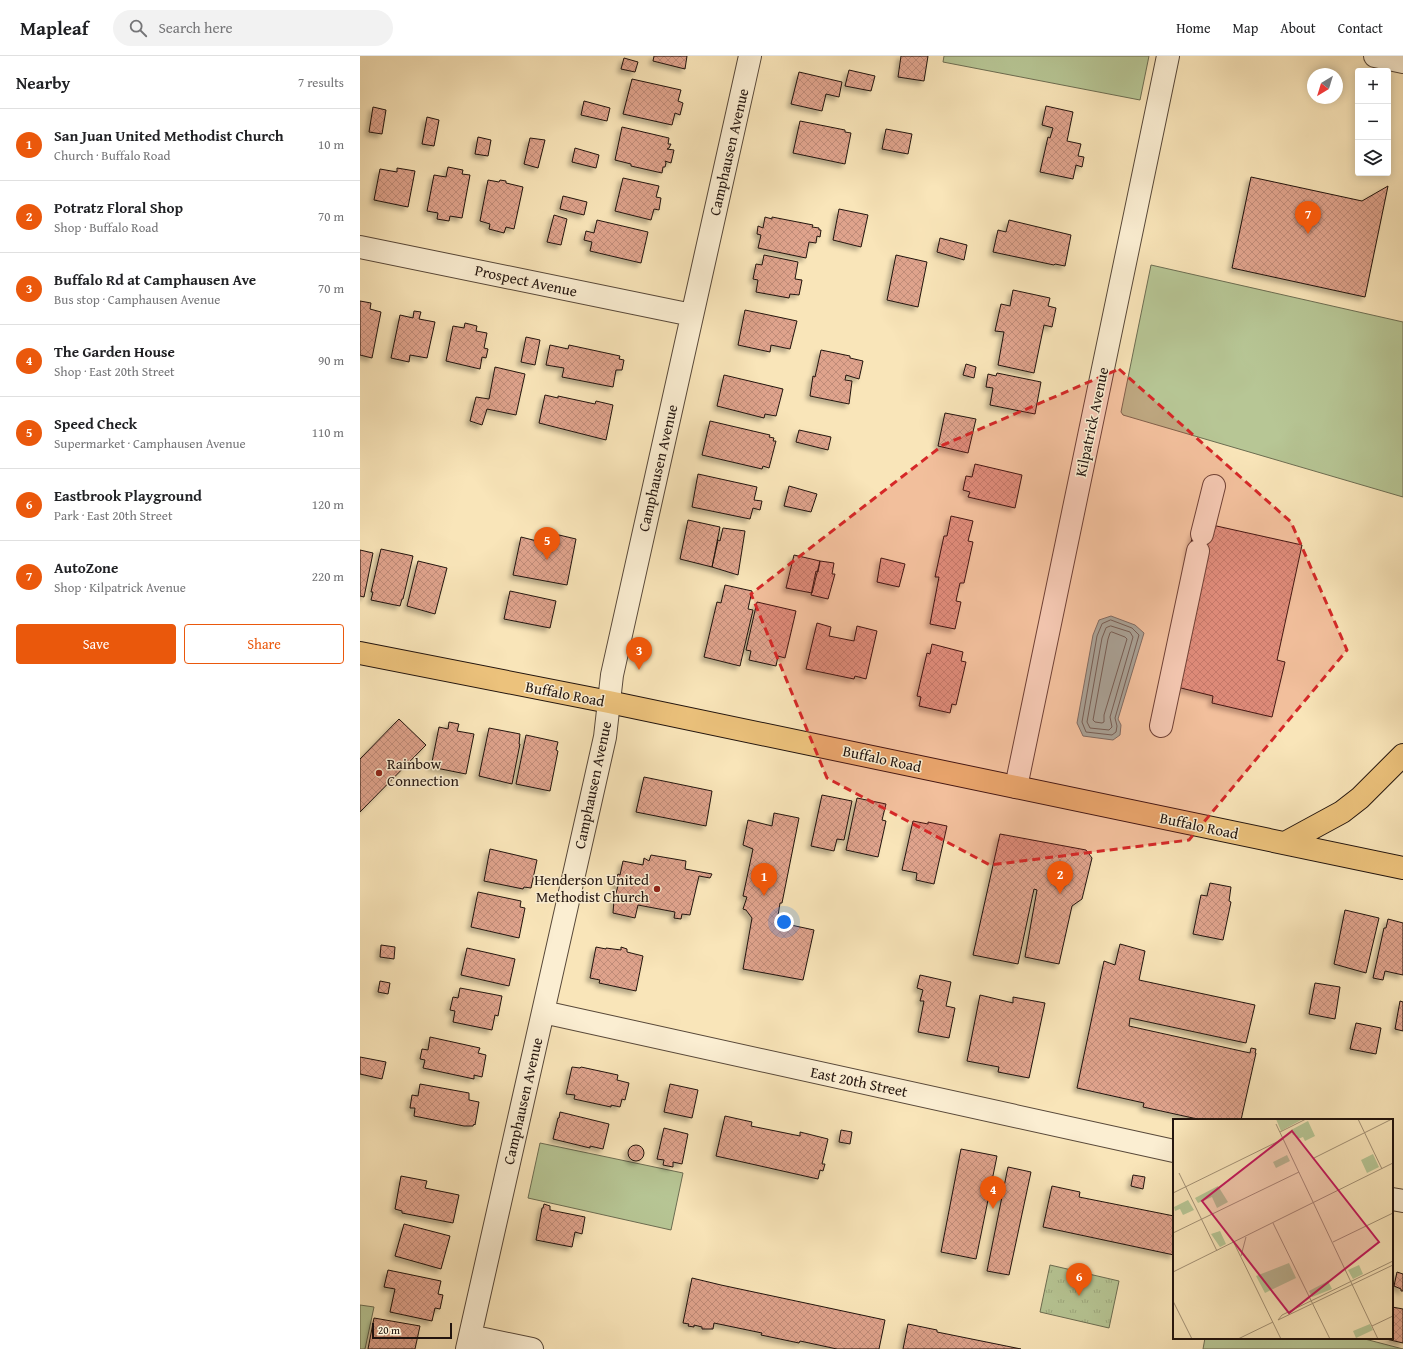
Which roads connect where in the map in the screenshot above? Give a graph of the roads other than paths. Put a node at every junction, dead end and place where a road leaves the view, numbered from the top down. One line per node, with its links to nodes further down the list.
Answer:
1 (750, 56): 6 (street, Camphausen Avenue)
2 (1168, 56): 12 (street, Kilpatrick Avenue)
3 (1375, 56): 4 (street)
4 (1403, 62)
5 (360, 247): 6 (street, Prospect Avenue)
6 (692, 315): 9 (street, Camphausen Avenue)
7 (1214, 486): 10 (street)
8 (360, 653): 9 (main road, Buffalo Road)
9 (609, 702): 12 (main road, Buffalo Road); 15 (street, Camphausen Avenue)
10 (1162, 726)
11 (1403, 755): 13 (main road)
12 (1016, 787): 13 (main road, Buffalo Road)
13 (1285, 843): 14 (main road, Buffalo Road)
14 (1402, 863)
15 (543, 1012): 16 (street, East 20th Street); 19 (street, Camphausen Avenue)
16 (1173, 1151)
17 (1393, 1199): 18 (street)
18 (1403, 1201)
19 (469, 1342): 20 (street)
20 (532, 1349)

